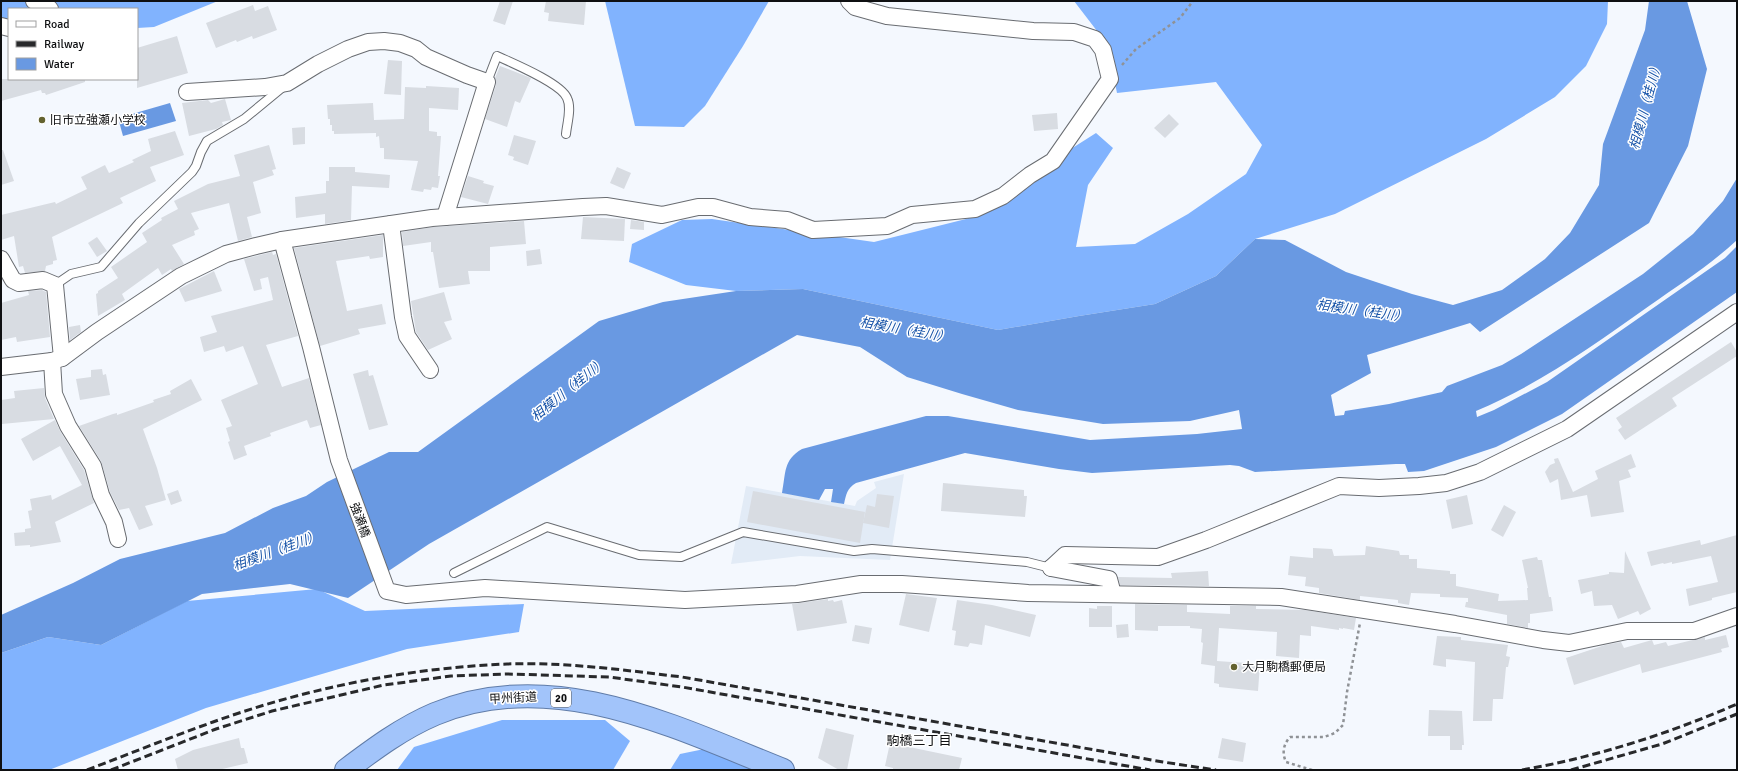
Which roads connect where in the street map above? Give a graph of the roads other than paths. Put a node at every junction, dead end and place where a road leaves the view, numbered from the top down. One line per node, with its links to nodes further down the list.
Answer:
1 (34, 1): 3 (street)
2 (849, 1): 8 (street)
3 (49, 8)
4 (487, 82): 5 (street); 7 (lane); 8 (street)
5 (287, 83): 6 (street); 12 (lane)
6 (187, 92)
7 (566, 134)
8 (445, 217): 9 (street)
9 (391, 224): 10 (street); 16 (street)
10 (282, 240): 14 (street); 20 (street, 強瀬橋)
11 (1, 259): 12 (street)
12 (55, 285): 14 (street)
13 (1737, 312): 18 (street)
14 (57, 359): 15 (street); 17 (street)
15 (1, 367)
16 (430, 370)
17 (118, 540)
18 (1052, 568): 19 (lane); 20 (street)
19 (454, 573)
20 (1113, 594): 21 (street)
21 (1737, 616)
22 (346, 770): 23 (highway, 甲州街道 / 20)
23 (783, 770)

